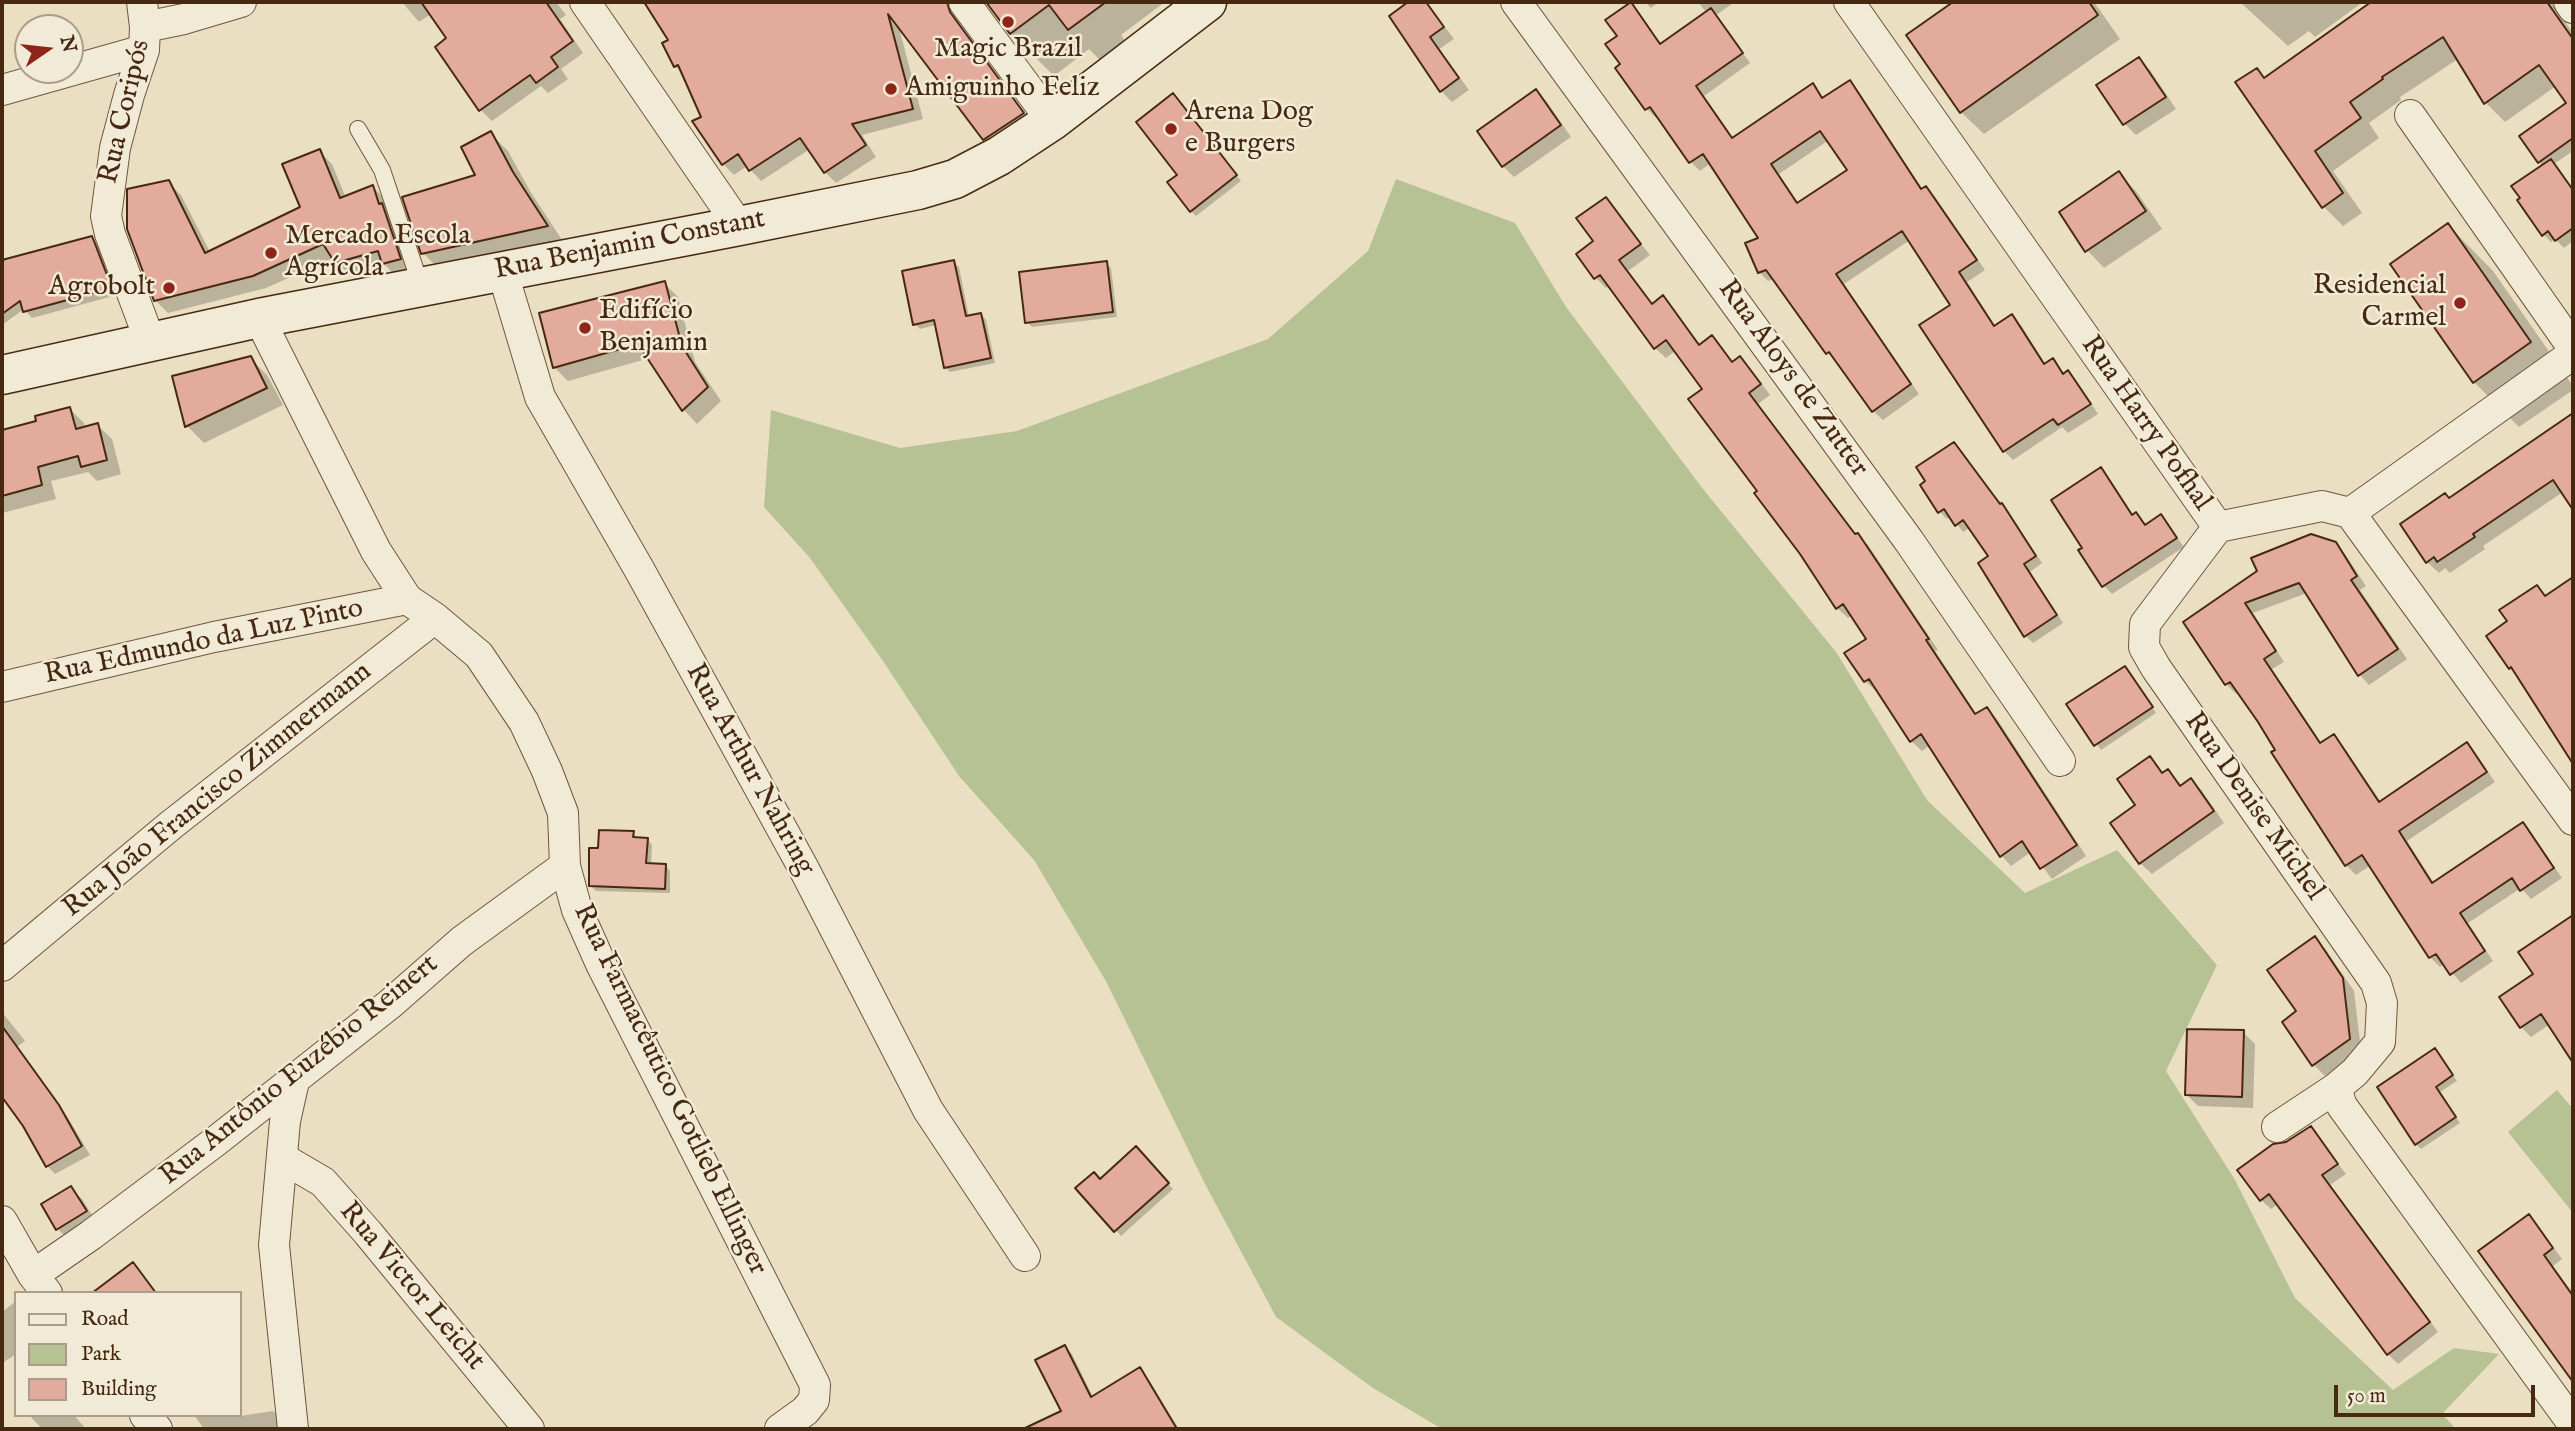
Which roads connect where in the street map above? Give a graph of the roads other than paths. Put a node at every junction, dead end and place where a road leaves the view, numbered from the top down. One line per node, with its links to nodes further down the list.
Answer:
1 (240, 2): 9 (street)
2 (585, 2): 14 (street)
3 (964, 2): 12 (street)
4 (1207, 2): 12 (main road, Rua Benjamin Constant)
5 (1516, 2): 27 (street, Rua Aloys de Zutter)
6 (1849, 2): 23 (street, Rua Harry Pofhal)
7 (2569, 2): 8 (street)
8 (2573, 8)
9 (144, 26): 10 (street); 18 (street, Rua Coripós)
10 (2, 90)
11 (2410, 115): 19 (street)
12 (1052, 121): 14 (main road, Rua Benjamin Constant)
13 (358, 129): 16 (lane)
14 (739, 226): 15 (main road, Rua Benjamin Constant)
15 (502, 270): 16 (main road, Rua Benjamin Constant); 36 (street, Rua Arthur Nahring)
16 (421, 286): 17 (main road, Rua Benjamin Constant)
17 (259, 318): 18 (main road, Rua Benjamin Constant); 24 (street, Rua Farmacêutico Gotlieb Ellinger)
18 (150, 341): 21 (main road, Rua Benjamin Constant)
19 (2573, 348)
20 (2573, 354): 22 (street)
21 (2, 375)
22 (2350, 513): 23 (street, Rua Harry Pofhal); 28 (street)
23 (2218, 527): 32 (street, Rua Denise Michel)
24 (407, 599): 25 (street, Rua Farmacêutico Gotlieb Ellinger); 26 (street, Rua Edmundo da Luz Pinto)
25 (435, 618): 29 (street, Rua Farmacêutico Gotlieb Ellinger); 30 (street, Rua João Francisco Zimmermann)
26 (2, 687)
27 (2060, 761)
28 (2573, 820)
29 (565, 866): 31 (street, Rua Antônio Euzébio Reinert); 41 (street, Rua Farmacêutico Gotlieb Ellinger)
30 (2, 966)
31 (294, 1081): 34 (street); 37 (street, Rua Antônio Euzébio Reinert)
32 (2336, 1088): 33 (street, Rua Denise Michel); 38 (street)
33 (2277, 1127)
34 (282, 1158): 39 (street); 40 (street, Rua Victor Leicht)
35 (2, 1221): 37 (street)
36 (1025, 1256)
37 (25, 1271)
38 (2573, 1424)
39 (293, 1429)
40 (530, 1429)
41 (780, 1429)

